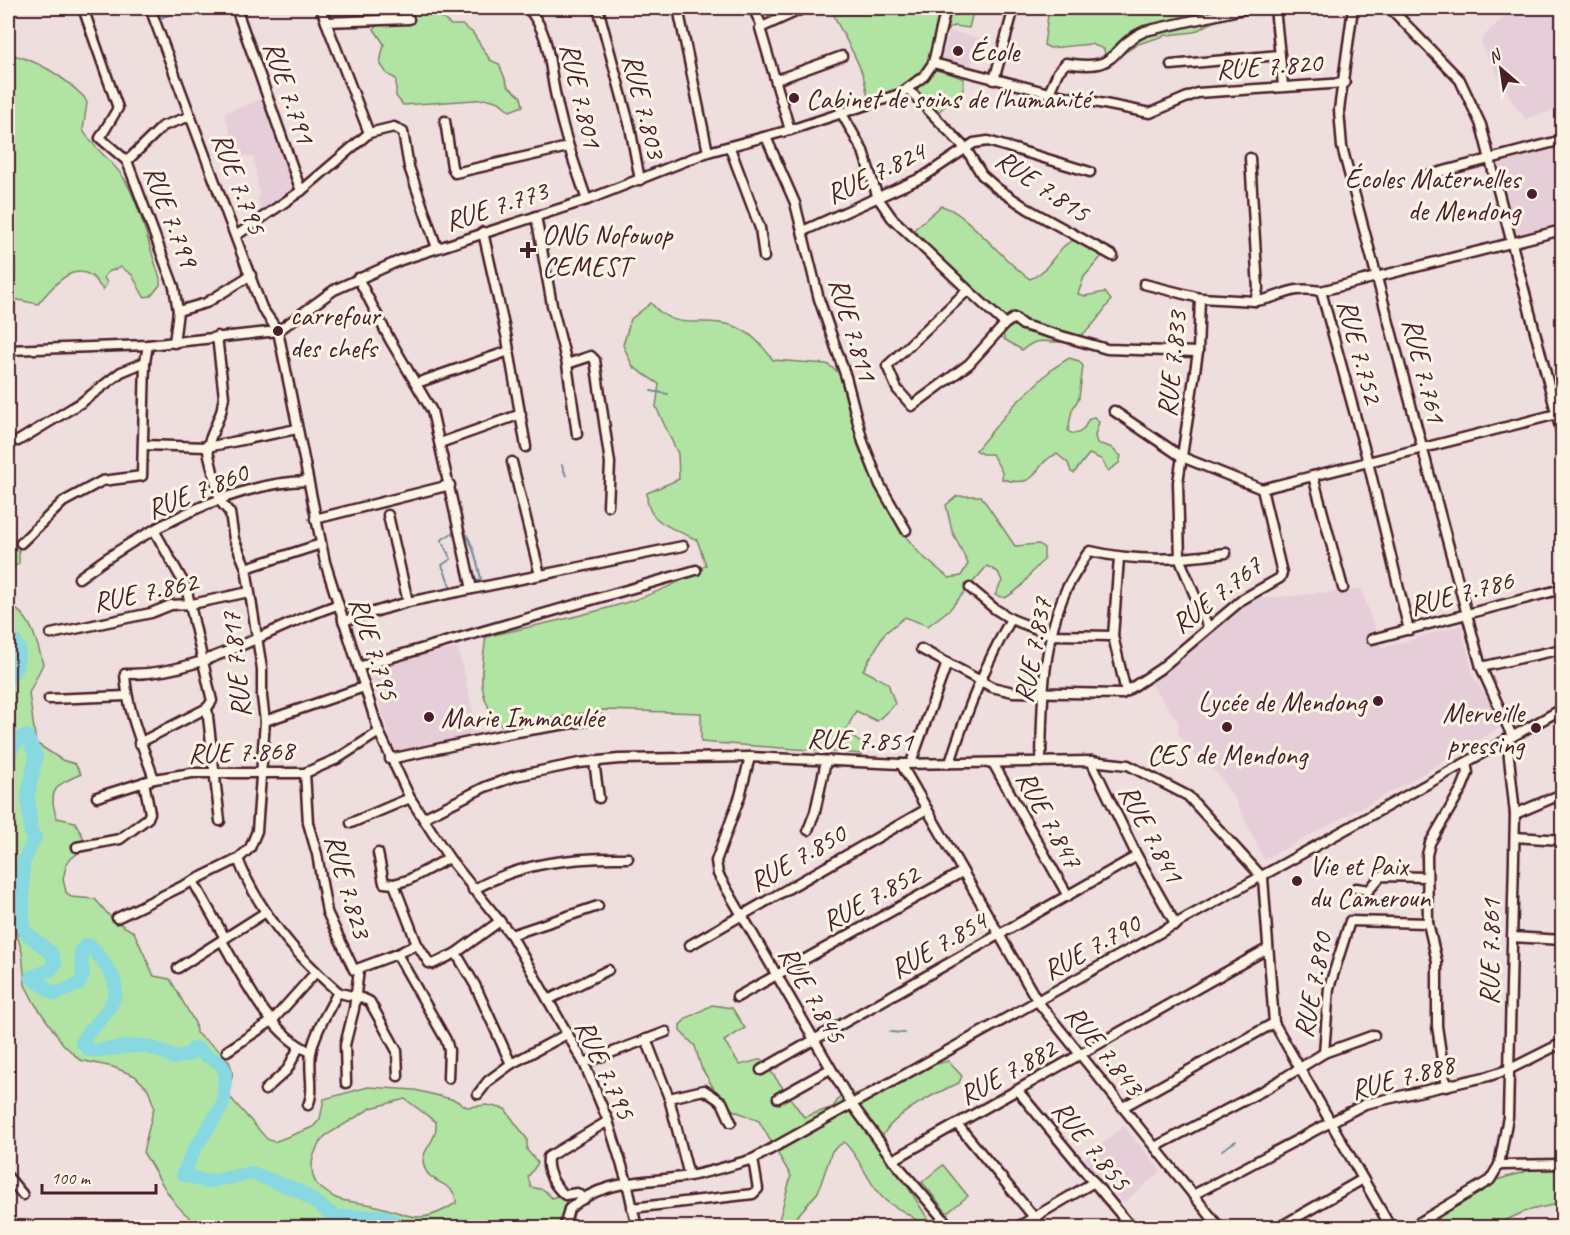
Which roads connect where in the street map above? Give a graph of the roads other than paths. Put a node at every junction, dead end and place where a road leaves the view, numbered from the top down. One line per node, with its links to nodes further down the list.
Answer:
1 (12, 8): 17 (street)
2 (82, 8): 44 (street, RUE 7.799)
3 (150, 8): 32 (street, RUE 7.795)
4 (236, 8): 48 (street, RUE 7.791)
5 (321, 8): 19 (street)
6 (487, 8): 38 (street, RUE 7.801)
7 (598, 8): 47 (street, RUE 7.803)
8 (678, 8): 41 (street)
9 (753, 8): 20 (street)
10 (804, 8): 20 (street)
11 (946, 8): 23 (street, RUE 7.773)
12 (1014, 8): 26 (street)
13 (1248, 8): 30 (street)
14 (1275, 8): 21 (street)
15 (1353, 8): 27 (street, RUE 7.761)
16 (1390, 8): 43 (street)
17 (8, 13)
18 (409, 19): 19 (street)
19 (326, 22): 35 (street)
20 (762, 26): 25 (street)
21 (1280, 55): 24 (street); 28 (street)
22 (842, 56): 25 (street)
23 (933, 63): 26 (street, RUE 7.820); 29 (street, RUE 7.773)
24 (1171, 65)
25 (776, 80): 34 (street)
26 (994, 80): 30 (street, RUE 7.820)
27 (1345, 83): 28 (street, RUE 7.820); 61 (street, RUE 7.761)
28 (1283, 85): 30 (street, RUE 7.820)
29 (908, 89): 31 (street, RUE 7.773); 40 (street, RUE 7.815)
30 (1049, 93)
31 (841, 112): 34 (street, RUE 7.773); 49 (street)
32 (191, 116): 44 (street); 55 (street, RUE 7.795)
33 (445, 122): 38 (street)
34 (790, 130): 36 (street, RUE 7.773)
35 (369, 133): 48 (street); 57 (street)
36 (766, 137): 39 (street, RUE 7.773); 53 (street, RUE 7.811)
37 (1563, 140): 43 (street)
38 (568, 147): 50 (street, RUE 7.801)
39 (730, 148): 41 (street, RUE 7.773); 59 (street)
40 (966, 149): 45 (street); 49 (street, RUE 7.824); 58 (street, RUE 7.815)
41 (708, 152): 47 (street, RUE 7.773)
42 (1250, 158): 67 (street)
43 (1489, 160): 46 (street); 56 (street)
44 (127, 161): 68 (street, RUE 7.799)
45 (1090, 172)
46 (1421, 177)
47 (640, 180): 50 (street, RUE 7.773)
48 (301, 191): 55 (street)
49 (878, 198): 53 (street, RUE 7.824); 64 (street)
50 (587, 200): 51 (street, RUE 7.773)
51 (536, 216): 54 (street, RUE 7.773); 78 (street)
52 (1563, 230): 56 (street, RUE 7.752)
53 (802, 231): 104 (street, RUE 7.811)
54 (483, 232): 57 (street, RUE 7.773); 75 (street)
55 (237, 235): 60 (street, RUE 7.795)
56 (1511, 243): 61 (street, RUE 7.752); 81 (street)
57 (437, 248): 62 (street, RUE 7.773)
58 (1113, 256)
59 (764, 257)
60 (251, 275): 68 (street, RUE 7.799); 70 (street, RUE 7.795)
61 (1378, 276): 65 (street, RUE 7.752); 91 (street, RUE 7.761)
62 (358, 278): 70 (street, RUE 7.773); 79 (street)
63 (1144, 284): 66 (street)
64 (968, 290): 69 (street); 69 (street)
65 (1321, 291): 67 (street); 94 (street, RUE 7.752)
66 (1200, 298): 67 (street, RUE 7.833); 76 (street, RUE 7.833)
67 (1255, 301)
68 (178, 311): 72 (street)
69 (1005, 324): 76 (street)
70 (278, 331): 71 (street); 83 (street, RUE 7.795)
71 (217, 336): 72 (street); 89 (street)
72 (174, 343): 73 (street)
73 (148, 345): 74 (street); 77 (street)
74 (8, 350)
75 (509, 351): 79 (street); 82 (street)
76 (1197, 352): 92 (street, RUE 7.833)
77 (145, 362): 86 (street); 88 (street)
78 (567, 364): 84 (street); 100 (street)
79 (417, 383): 87 (street)
80 (1114, 411): 92 (street)
81 (1560, 413): 85 (street); 91 (street)
82 (521, 414): 87 (street); 90 (street)
83 (297, 429): 89 (street); 96 (street, RUE 7.795)
84 (577, 434)
85 (1563, 435)
86 (18, 441)
87 (440, 443): 97 (street)
88 (143, 445): 89 (street); 105 (street)
89 (207, 447): 99 (street, RUE 7.817)
90 (526, 447)
91 (1422, 448): 94 (street); 123 (street, RUE 7.761)
92 (1182, 457): 98 (street); 110 (street, RUE 7.833)
93 (512, 462): 113 (street)
94 (1368, 462): 95 (street); 127 (street, RUE 7.752)
95 (1313, 476): 98 (street); 116 (street)
96 (308, 481): 99 (street, RUE 7.860); 102 (street, RUE 7.795)
97 (450, 485): 102 (street); 117 (street)
98 (1262, 489): 126 (street, RUE 7.767)
99 (220, 501): 103 (street, RUE 7.860); 111 (street, RUE 7.817)
100 (608, 506)
101 (388, 515): 120 (street)
102 (315, 519): 106 (street, RUE 7.795)
103 (154, 530): 114 (street, RUE 7.860); 121 (street)
104 (906, 530)
105 (21, 543)
106 (321, 544): 111 (street); 122 (street, RUE 7.795)
107 (683, 546): 113 (street)
108 (1226, 553): 110 (street)
109 (1119, 558): 110 (street); 129 (street, RUE 7.837); 130 (street)
110 (1180, 560): 126 (street, RUE 7.833)
111 (246, 568): 119 (street, RUE 7.817)
112 (696, 570): 137 (street)
113 (540, 575): 117 (street)
114 (79, 578)
115 (970, 588): 124 (street)
116 (1343, 588)
117 (472, 589): 120 (street)
118 (1563, 589): 123 (street, RUE 7.786)
119 (249, 591): 121 (street, RUE 7.862); 132 (street, RUE 7.817)
120 (408, 602): 125 (street)
121 (192, 604): 128 (street, RUE 7.862); 135 (street)
122 (337, 605): 125 (street, RUE 7.795); 132 (street)
123 (1466, 614): 127 (street, RUE 7.786); 138 (street, RUE 7.761)
124 (1011, 619): 129 (street); 139 (street)
125 (343, 621): 137 (street, RUE 7.795)
126 (1208, 627): 141 (street, RUE 7.767)
127 (1409, 630): 131 (street, RUE 7.786)
128 (51, 634)
129 (1052, 635): 130 (street); 142 (street, RUE 7.837)
130 (1113, 636): 141 (street)
131 (1372, 639)
132 (257, 640): 135 (street); 148 (street, RUE 7.817)
133 (921, 649): 136 (street, RUE 7.767)
134 (1563, 649): 138 (street)
135 (203, 661): 143 (street); 145 (street)
136 (947, 663): 139 (street, RUE 7.767); 158 (street)
137 (358, 667): 140 (street, RUE 7.795)
138 (1481, 667): 150 (street, RUE 7.761)
139 (979, 681): 142 (street, RUE 7.767); 159 (street)
140 (364, 687): 148 (street); 149 (street, RUE 7.795)
141 (1126, 692): 142 (street, RUE 7.767)
142 (1042, 694): 157 (street, RUE 7.837)
143 (126, 696): 144 (street); 151 (street)
144 (49, 699)
145 (207, 708): 151 (street); 163 (street)
146 (1563, 709): 150 (street, RUE 7.790)
147 (598, 719): 153 (street)
148 (265, 722): 164 (street, RUE 7.817)
149 (379, 732): 153 (street, RUE 7.795); 165 (street, RUE 7.868)
150 (1510, 737): 161 (street, RUE 7.790); 173 (street, RUE 7.861)
151 (139, 743): 166 (street)
152 (750, 757): 154 (street, RUE 7.851); 155 (street, RUE 7.851); 196 (street, RUE 7.845)
153 (390, 759): 170 (street, RUE 7.795)
154 (594, 761): 171 (street); 174 (street, RUE 7.851)
155 (826, 761): 162 (street, RUE 7.851); 177 (street)
156 (1091, 761): 157 (street, RUE 7.851); 182 (street, RUE 7.841); 188 (street, RUE 7.851)
157 (1041, 762): 160 (street, RUE 7.851)
158 (911, 763): 159 (street, RUE 7.851); 162 (street, RUE 7.851)
159 (950, 763): 160 (street, RUE 7.851)
160 (993, 763): 193 (street, RUE 7.847)
161 (1466, 763): 187 (street); 188 (street, RUE 7.790)
162 (901, 764): 172 (street, RUE 7.843)
163 (214, 772): 164 (street, RUE 7.868); 166 (street, RUE 7.868); 175 (street)
164 (261, 772): 165 (street, RUE 7.868); 185 (street, RUE 7.817)
165 (305, 773): 212 (street, RUE 7.823)
166 (154, 779): 167 (street, RUE 7.868)
167 (144, 782): 169 (street, RUE 7.868); 180 (street)
168 (1563, 794): 173 (street)
169 (97, 797)
170 (410, 798): 174 (street, RUE 7.795); 176 (street)
171 (598, 798)
172 (927, 809): 186 (street, RUE 7.843); 196 (street, RUE 7.850)
173 (1515, 814): 178 (street, RUE 7.861)
174 (423, 818): 183 (street, RUE 7.795)
175 (220, 821)
176 (351, 824)
177 (808, 830)
178 (1515, 837): 179 (street); 203 (street, RUE 7.861)
179 (1563, 840)
180 (77, 847)
181 (378, 853): 190 (street)
182 (1137, 856): 193 (street, RUE 7.854); 200 (street, RUE 7.841)
183 (450, 858): 190 (street); 192 (street, RUE 7.795)
184 (628, 858): 192 (street)
185 (238, 859): 189 (street, RUE 7.817); 195 (street)
186 (962, 872): 202 (street, RUE 7.843); 215 (street, RUE 7.852)
187 (1427, 877): 191 (street); 199 (street)
188 (1263, 878): 200 (street, RUE 7.790); 208 (street)
189 (194, 883): 197 (street, RUE 7.817); 204 (street)
190 (394, 884): 206 (street)
191 (1356, 888)
192 (473, 890): 198 (street, RUE 7.795)
193 (1068, 896): 202 (street, RUE 7.854)
194 (598, 906): 201 (street)
195 (266, 912): 204 (street); 214 (street)
196 (742, 915): 207 (street, RUE 7.850); 215 (street, RUE 7.845)
197 (117, 918)
198 (500, 921): 201 (street, RUE 7.795); 209 (street)
199 (1428, 923): 232 (street, RUE 7.890); 243 (street)
200 (1176, 925): 220 (street, RUE 7.790)
201 (511, 935): 219 (street, RUE 7.795)
202 (999, 935): 220 (street, RUE 7.843); 227 (street, RUE 7.854)
203 (1512, 937): 205 (street); 239 (street, RUE 7.861)
204 (224, 940): 211 (street); 221 (street)
205 (1563, 940)
206 (417, 944): 209 (street); 210 (street)
207 (690, 945)
208 (1267, 949): 222 (street); 233 (street, RUE 7.882)
209 (456, 953): 235 (street)
210 (397, 954): 212 (street, RUE 7.823); 241 (street, RUE 7.823)
211 (178, 968)
212 (359, 970): 218 (street)
213 (608, 970): 219 (street)
214 (316, 972): 216 (street); 221 (street)
215 (776, 975): 217 (street, RUE 7.852); 227 (street, RUE 7.845)
216 (338, 992): 218 (street); 231 (street)
217 (737, 997)
218 (355, 998): 240 (street); 242 (street)
219 (548, 1000): 224 (street, RUE 7.795)
220 (1038, 1002): 233 (street, RUE 7.843); 249 (street, RUE 7.790)
221 (272, 1021): 229 (street); 230 (street)
222 (1274, 1023): 236 (street); 251 (street)
223 (666, 1032): 226 (street)
224 (567, 1034): 234 (street, RUE 7.795); 235 (street)
225 (1374, 1035): 232 (street)
226 (646, 1039): 234 (street); 247 (street)
227 (812, 1039): 237 (street, RUE 7.854); 238 (street, RUE 7.845)
228 (1563, 1043): 239 (street, RUE 7.888)
229 (299, 1047): 231 (street); 244 (street)
230 (227, 1051)
231 (311, 1052): 250 (street)
232 (1324, 1053): 236 (street, RUE 7.890)
233 (1080, 1056): 245 (street, RUE 7.882); 251 (street, RUE 7.843)
234 (584, 1063): 252 (street, RUE 7.795)
235 (511, 1064): 246 (street)
236 (1299, 1067): 254 (street); 256 (street, RUE 7.890)
237 (760, 1070)
238 (830, 1070): 248 (street); 249 (street, RUE 7.845)
239 (1510, 1070): 243 (street, RUE 7.888); 260 (street, RUE 7.861)
240 (398, 1076)
241 (448, 1078)
242 (346, 1083)
243 (1446, 1087): 254 (street, RUE 7.888)
244 (265, 1090)
245 (1018, 1092): 255 (street, RUE 7.882); 265 (street, RUE 7.855)
246 (478, 1094)
247 (669, 1098): 253 (street); 261 (street)
248 (778, 1098)
249 (851, 1103): 257 (street, RUE 7.790); 258 (street, RUE 7.845)
250 (308, 1105)
251 (1123, 1107): 256 (street, RUE 7.843)
252 (608, 1121): 264 (street, RUE 7.795); 268 (street)
253 (731, 1122)
254 (1332, 1122): 263 (street); 267 (street, RUE 7.888)
255 (957, 1124): 258 (street, RUE 7.882); 270 (street)
256 (1155, 1147): 267 (street, RUE 7.843)
257 (753, 1159): 261 (street, RUE 7.790); 269 (street)
258 (893, 1160): 273 (street, RUE 7.845)
259 (1563, 1164): 260 (street)
260 (1499, 1165): 280 (street)
261 (689, 1176): 264 (street, RUE 7.790)
262 (8, 1177): 266 (street)
263 (1363, 1179): 278 (street); 279 (street)
264 (627, 1182): 268 (street); 269 (street, RUE 7.795)
265 (1094, 1182): 270 (street); 276 (street, RUE 7.855)
266 (23, 1195)
267 (1192, 1195): 277 (street, RUE 7.843)
268 (584, 1198): 271 (street)
269 (632, 1208): 272 (street, RUE 7.795)
270 (1034, 1217): 274 (street); 275 (street)
271 (564, 1227)
272 (637, 1227)
273 (951, 1227)
274 (1016, 1227)
275 (1043, 1227)
276 (1132, 1227)
277 (1220, 1227)
278 (1278, 1227)
279 (1391, 1227)
280 (1410, 1227)

